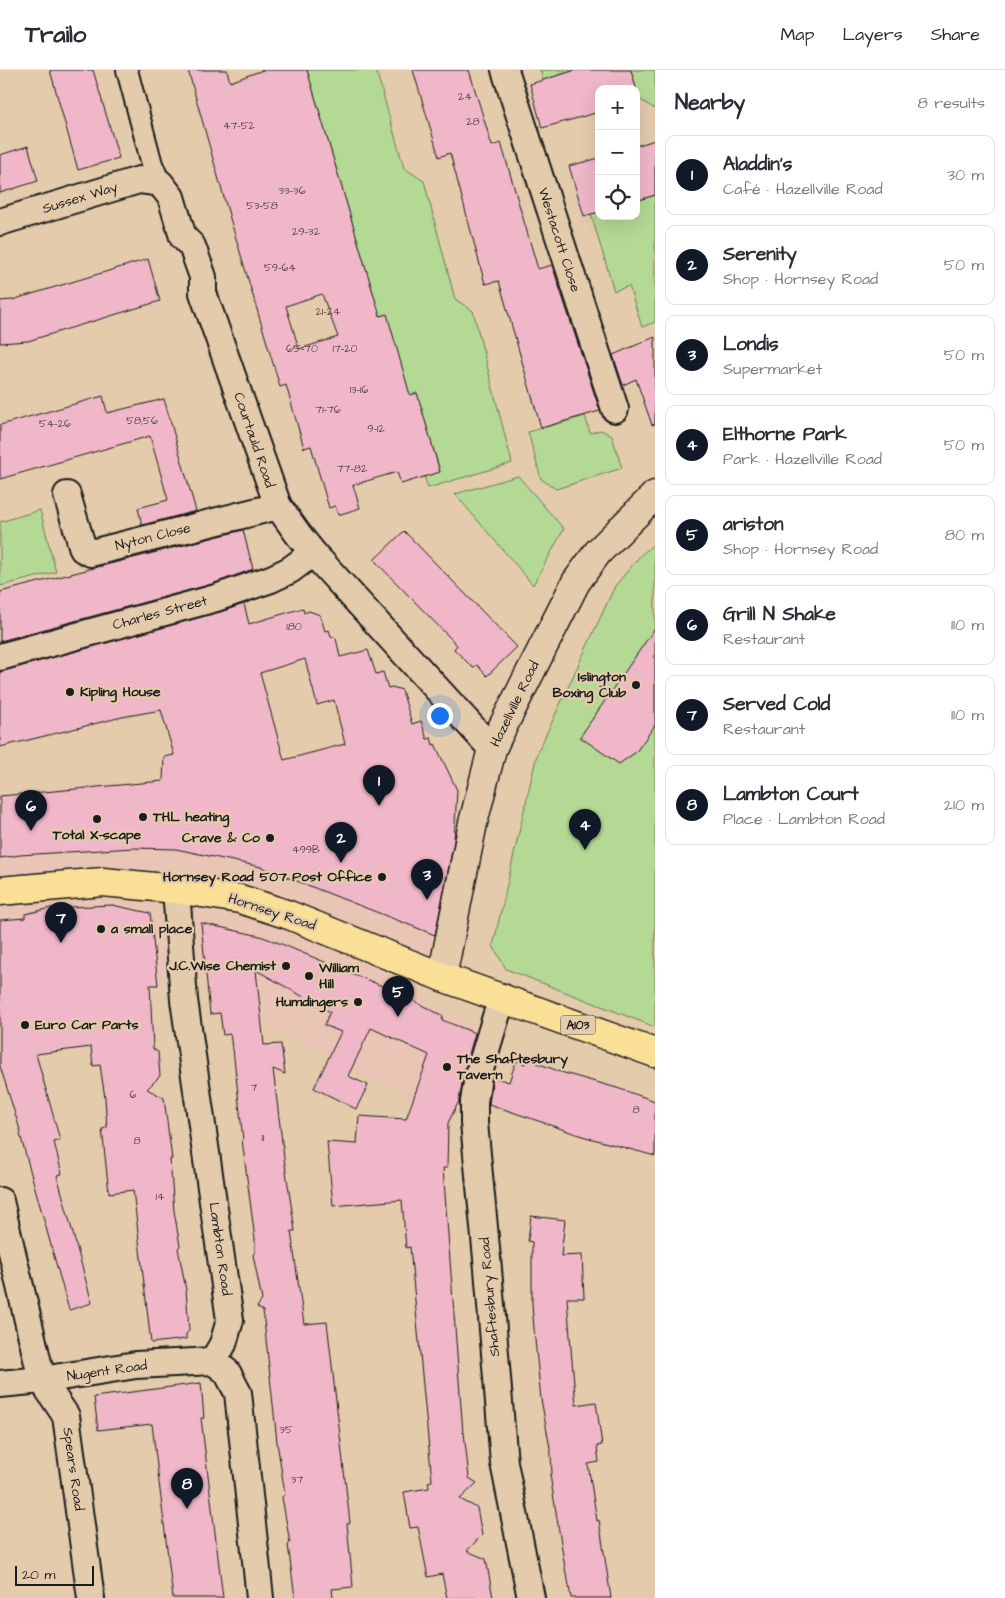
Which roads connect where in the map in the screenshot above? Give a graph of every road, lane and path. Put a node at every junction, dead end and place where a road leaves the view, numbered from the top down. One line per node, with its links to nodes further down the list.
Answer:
1 (127, 70): 3 (street, Courtauld Road)
2 (505, 70): 5 (street, Westacott Close)
3 (160, 183): 4 (street, Sussex Way); 8 (street, Courtauld Road)
4 (0, 222)
5 (615, 409)
6 (67, 495): 8 (street, Nyton Close)
7 (655, 495): 11 (street, Hazellville Road)
8 (278, 506): 9 (street, Courtauld Road)
9 (314, 553): 10 (street, Charles Street); 11 (street, Courtauld Road)
10 (0, 657)
11 (492, 749): 14 (street, Hazellville Road)
12 (176, 889): 13 (main road, Hornsey Road / A103); 14 (main road, Hornsey Road / A103); 18 (street, Lambton Road)
13 (0, 891)
14 (442, 977): 15 (main road, Hornsey Road / A103)
15 (502, 997): 16 (main road, A103); 23 (street, Shaftesbury Road)
16 (655, 1053)
17 (0, 1201): 19 (street, Spears Road)
18 (213, 1361): 19 (street, Nugent Road); 22 (street)
19 (42, 1380): 20 (street, Nugent Road); 21 (street, Spears Road)
20 (0, 1384)
21 (91, 1598)
22 (260, 1598)
23 (531, 1598)

